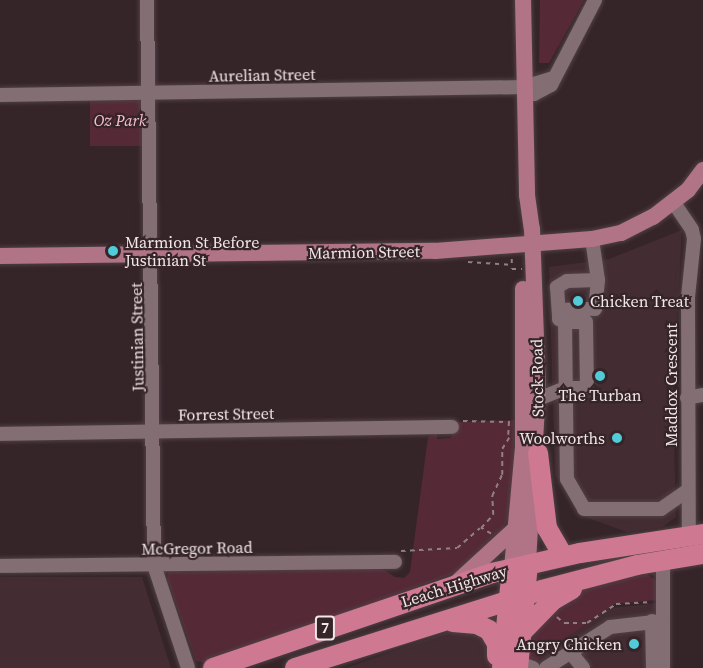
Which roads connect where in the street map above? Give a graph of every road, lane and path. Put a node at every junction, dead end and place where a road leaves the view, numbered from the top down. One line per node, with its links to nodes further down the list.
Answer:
1 (147, 0): 5 (street, Justinian Street)
2 (523, 0): 4 (main road, Stock Road)
3 (595, 0): 4 (street, Aurelian Street)
4 (525, 87): 5 (street, Aurelian Street); 11 (main road, Stock Road)
5 (147, 94): 6 (street, Aurelian Street); 13 (street, Justinian Street)
6 (0, 95)
7 (703, 170): 9 (main road, Marmion Street)
8 (703, 183): 9 (main road, Marmion Street)
9 (676, 206): 10 (main road, Marmion Street); 21 (street, Maddox Crescent)
10 (592, 244): 11 (main road, Marmion Street); 15 (street)
11 (527, 251): 13 (main road, Marmion Street); 19 (main road, Stock Road)
12 (0, 256): 13 (main road, Marmion Street)
13 (152, 258): 14 (main road, Marmion Street); 25 (street, Justinian Street)
14 (0, 263)
15 (598, 280): 16 (street); 16 (street); 17 (street)
16 (562, 316): 17 (street); 18 (street)
17 (586, 322): 18 (street)
18 (562, 389): 19 (street); 28 (street)
19 (534, 395): 27 (main road, Stock Road); 30 (main road, Stock Road)
20 (703, 396): 21 (street)
21 (687, 398): 28 (street, Maddox Crescent)
22 (506, 422): 23 (path)
23 (452, 428): 25 (street, Forrest Street)
24 (514, 430): 29 (path)
25 (154, 432): 26 (street, Forrest Street); 38 (street, Justinian Street)
26 (0, 434)
27 (538, 453): 34 (highway); 39 (main road, Stock Road)
28 (687, 491): 31 (street, Maddox Crescent)
29 (481, 528): 32 (path); 36 (path)
30 (515, 529): 39 (main road, Stock Road); 41 (main road)
31 (696, 535): 34 (highway, Leach Highway / 7)
32 (494, 537)
33 (703, 554): 35 (highway, Leach Highway / 7)
34 (563, 556): 39 (highway, Leach Highway / 7)
35 (663, 560): 40 (highway, Leach Highway / 7); 43 (street)
36 (395, 562): 38 (street, McGregor Road)
37 (0, 566): 38 (street, McGregor Road)
38 (154, 566): 50 (street, Justinian Street)
39 (520, 566): 41 (highway, Leach Highway / 7); 42 (highway, Stock Road)
40 (610, 572): 42 (highway, Leach Highway / 7); 47 (highway)
41 (454, 585): 51 (highway, Leach Highway / 7)
42 (516, 598): 45 (highway, Leach Highway / 7); 47 (highway, Stock Road); 49 (highway, Stock Road)
43 (664, 602): 44 (path); 46 (street)
44 (554, 615)
45 (444, 621): 52 (highway, Leach Highway / 7); 53 (highway)
46 (658, 621): 48 (street); 56 (street); 57 (street)
47 (522, 632): 49 (highway, Stock Road)
48 (571, 653): 54 (street); 55 (street)
49 (518, 667)
50 (188, 668)
51 (213, 668)
52 (295, 668)
53 (497, 668)
54 (546, 668)
55 (583, 668)
56 (653, 668)
57 (663, 668)

